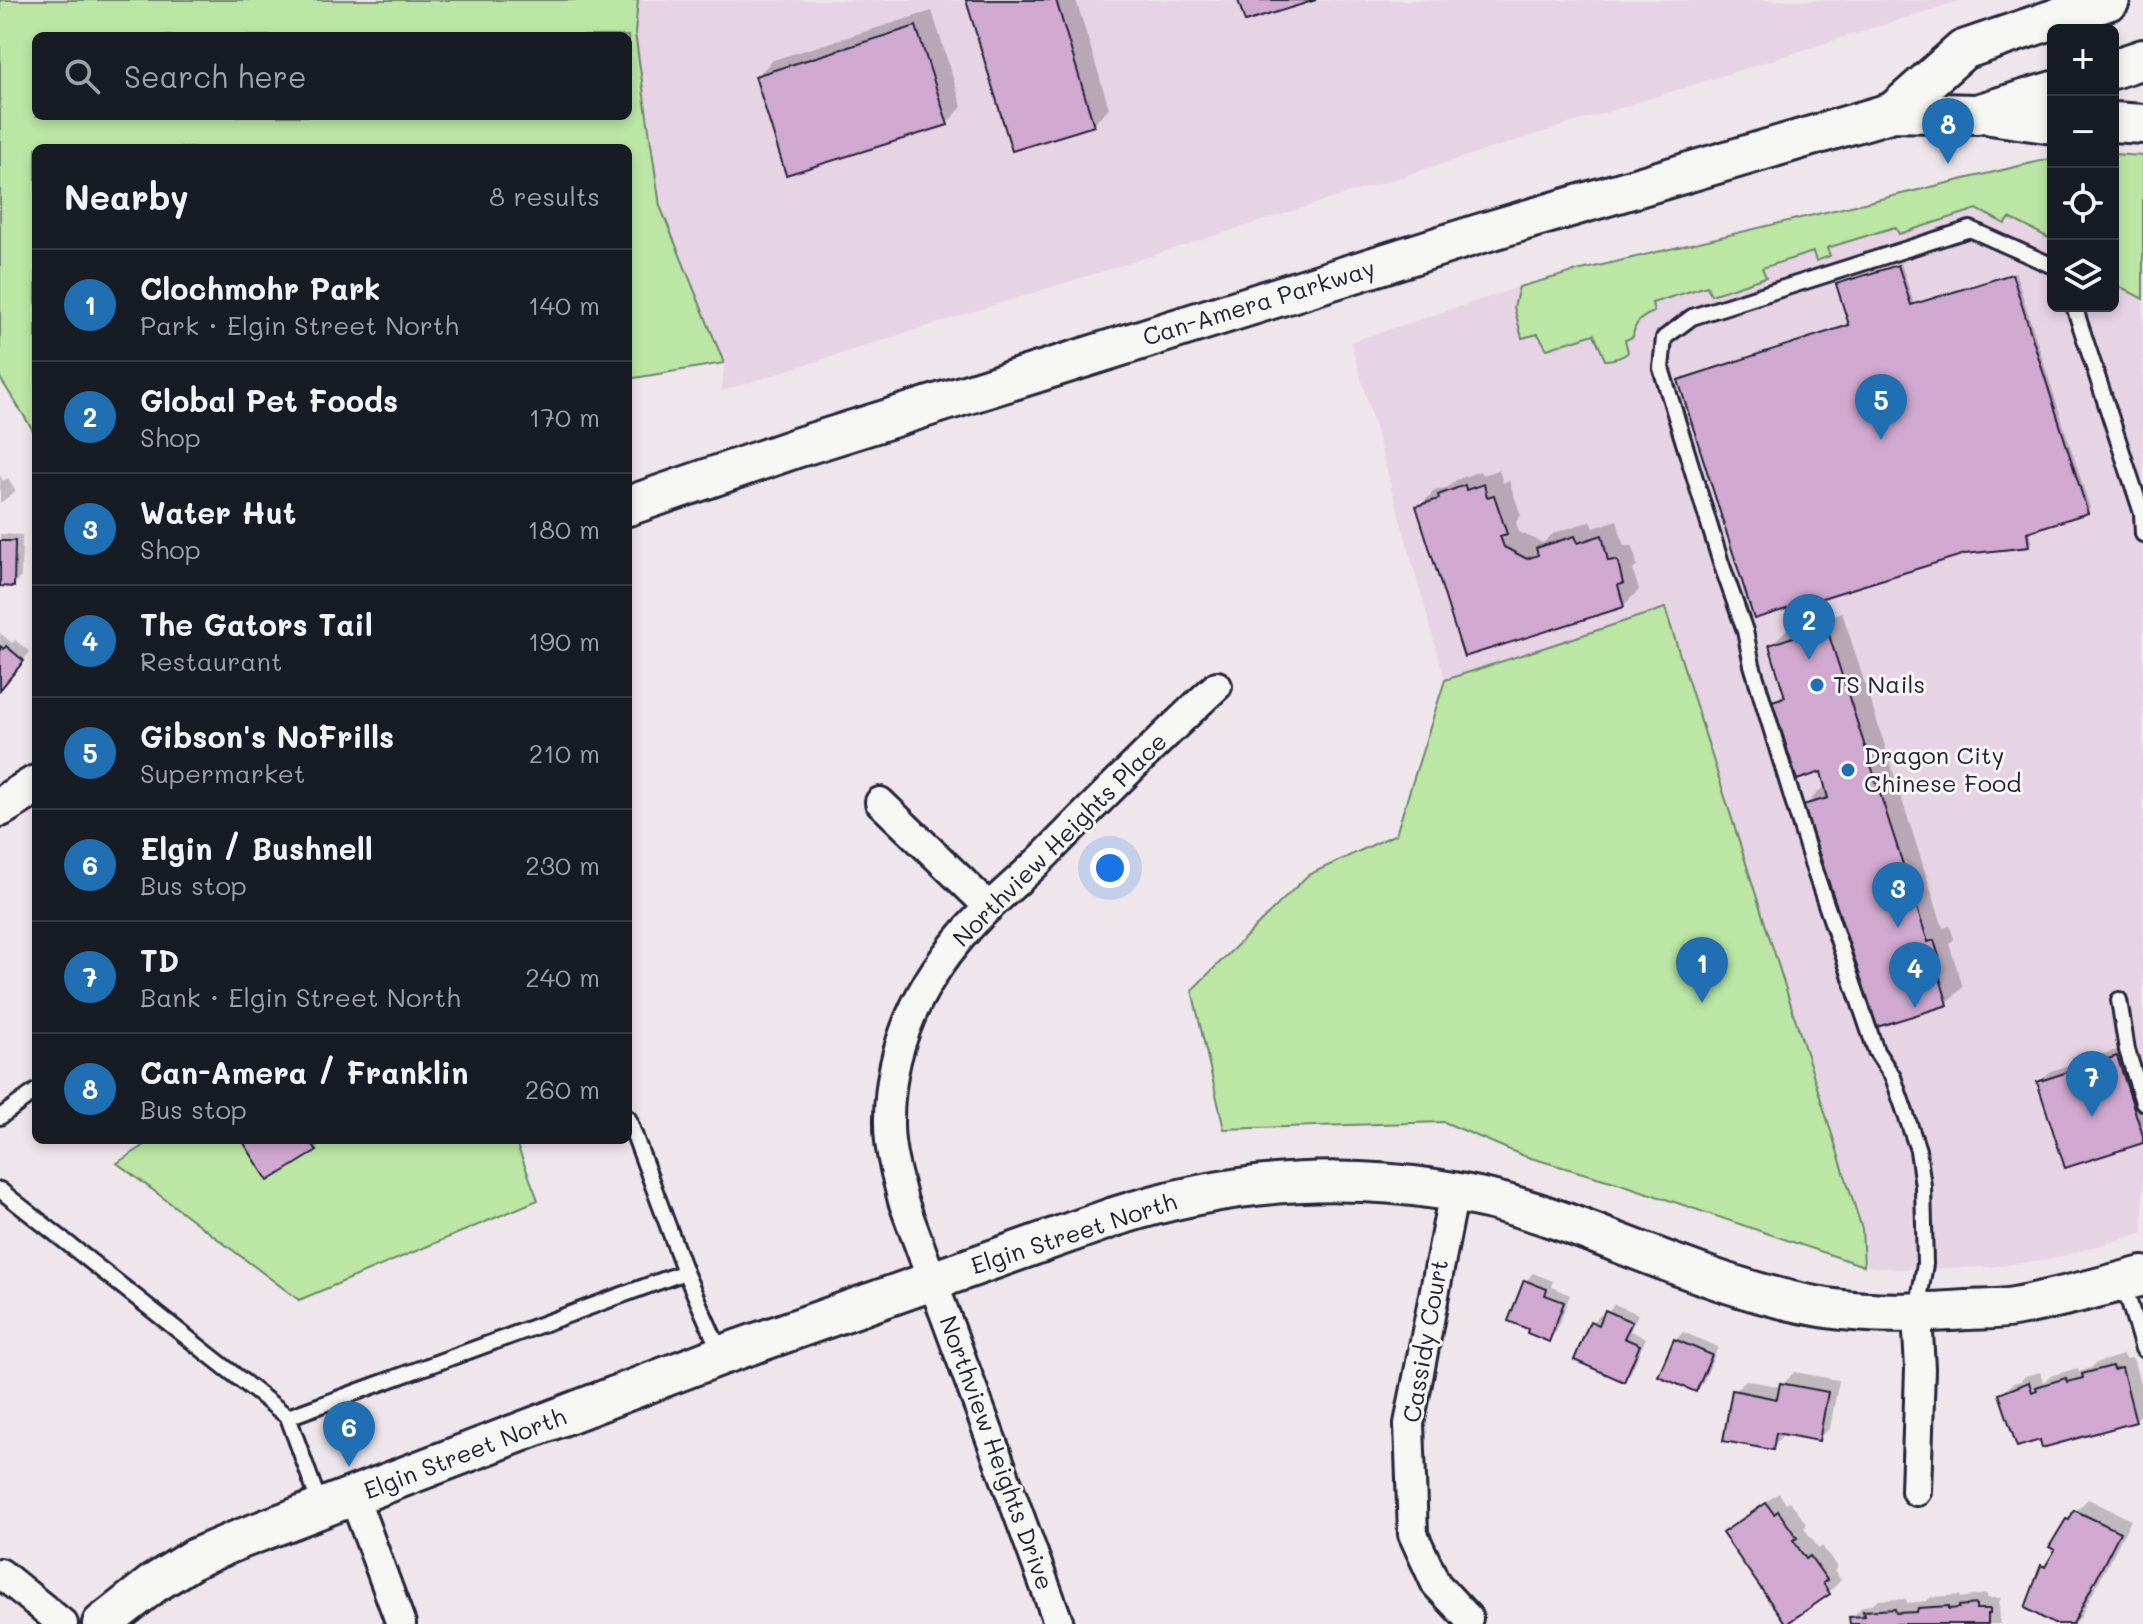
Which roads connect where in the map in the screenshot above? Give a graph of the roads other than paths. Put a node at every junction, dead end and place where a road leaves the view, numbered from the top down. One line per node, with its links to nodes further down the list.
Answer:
1 (2110, 0): 5 (street, Can-Amera Parkway)
2 (2143, 59): 3 (street)
3 (2119, 67)
4 (2047, 93): 6 (street, Can-Amera Parkway)
5 (1893, 112): 6 (street, Can-Amera Parkway); 12 (street, Can-Amera Parkway)
6 (1977, 114): 8 (street)
7 (2119, 122): 9 (street)
8 (2047, 123)
9 (2143, 124)
10 (2047, 263): 29 (lane)
11 (2076, 312): 13 (lane)
12 (632, 505)
13 (2143, 534)
14 (1217, 686): 18 (street, Northview Heights Place)
15 (32, 787): 17 (street)
16 (880, 802): 18 (street)
17 (0, 807)
18 (989, 907): 28 (street, Northview Heights Place)
19 (2119, 1000): 21 (lane)
20 (32, 1094): 22 (lane)
21 (2143, 1102)
22 (0, 1117)
23 (632, 1129): 26 (lane)
24 (0, 1190): 32 (lane)
25 (1454, 1192): 28 (street, Elgin Street North); 29 (street, Elgin Street North); 36 (street, Cassidy Court)
26 (685, 1272): 31 (lane); 32 (lane)
27 (2133, 1278): 29 (street, Elgin Street North); 30 (lane)
28 (932, 1282): 31 (street, Elgin Street North); 40 (street, Northview Heights Drive)
29 (1917, 1314): 33 (street)
30 (2143, 1349)
31 (722, 1355): 34 (street, Elgin Street North)
32 (288, 1417): 34 (lane)
33 (1916, 1491)
34 (338, 1503): 38 (street, Elgin Street North); 39 (street)
35 (0, 1573): 37 (street)
36 (1468, 1618)
37 (63, 1624)
38 (102, 1624)
39 (401, 1624)
40 (1059, 1624)

